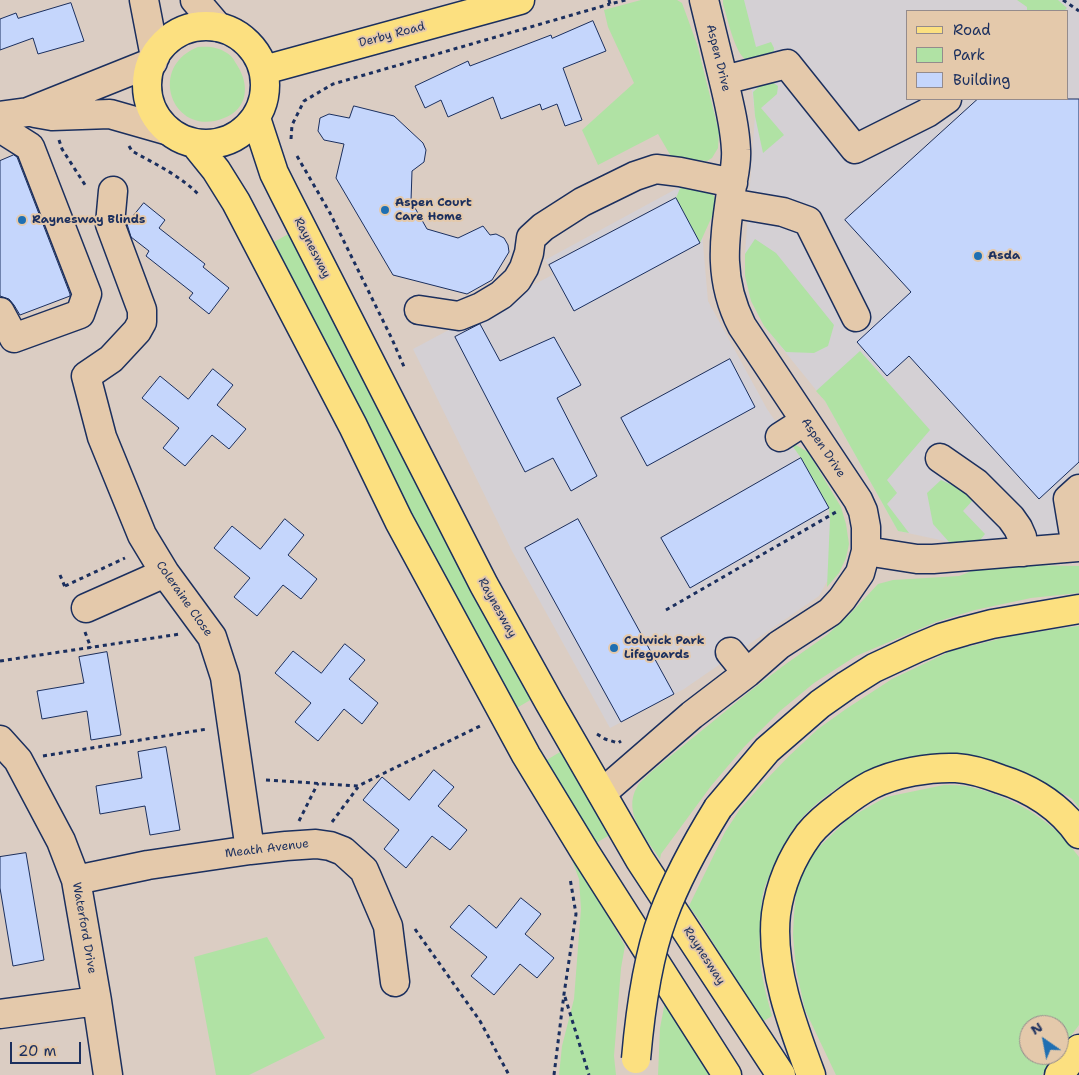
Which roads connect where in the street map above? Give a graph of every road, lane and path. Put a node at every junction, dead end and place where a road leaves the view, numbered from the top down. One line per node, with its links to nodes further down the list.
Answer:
1 (144, 0): 10 (street)
2 (196, 0): 9 (street)
3 (520, 0): 11 (main road, Derby Road)
4 (626, 0): 7 (path)
5 (704, 0): 12 (street, Aspen Drive)
6 (1063, 0): 8 (path)
7 (610, 2): 21 (path)
8 (1079, 11)
9 (218, 28): 10 (main road); 11 (main road)
10 (154, 59): 14 (street); 19 (main road)
11 (264, 70): 17 (main road)
12 (724, 80): 13 (street); 24 (street, Aspen Drive)
13 (946, 100)
14 (40, 114): 15 (street); 16 (street); 23 (path)
15 (110, 114): 19 (street); 25 (path)
16 (0, 116)
17 (256, 118): 20 (main road); 54 (main road, Raynesway)
18 (0, 128): 27 (street)
19 (166, 130): 20 (main road)
20 (195, 144): 72 (main road)
21 (291, 146)
22 (296, 154): 29 (path)
23 (101, 191): 35 (street, Coleraine Close)
24 (731, 193): 26 (street); 28 (street); 30 (street, Aspen Drive)
25 (204, 199)
26 (419, 310)
27 (0, 312)
28 (856, 317)
29 (406, 372)
30 (805, 421): 31 (street); 34 (street, Aspen Drive)
31 (780, 437)
32 (940, 458): 38 (street)
33 (1079, 489): 36 (street)
34 (858, 500): 37 (street, Aspen Drive); 43 (path)
35 (149, 547): 39 (street, Coleraine Close); 40 (path)
36 (1078, 547): 38 (street)
37 (866, 551): 38 (street); 54 (street, Aspen Drive)
38 (1024, 552)
39 (165, 573): 41 (street); 44 (street, Coleraine Close)
40 (65, 586)
41 (86, 608)
42 (1079, 609): 67 (main road, bridge)
43 (666, 610)
44 (207, 630): 45 (path); 47 (street, Coleraine Close)
45 (0, 661)
46 (485, 723): 53 (path)
47 (232, 726): 50 (path); 51 (street, Coleraine Close)
48 (595, 732): 49 (path)
49 (626, 738)
50 (5, 746): 60 (street, Waterford Drive)
51 (240, 782): 52 (path); 58 (street, Coleraine Close)
52 (318, 783): 53 (path); 57 (path)
53 (358, 786): 56 (path)
54 (602, 793): 73 (main road, Raynesway)
55 (1079, 834): 74 (main road)
56 (316, 844): 57 (street, Meath Avenue); 61 (street, Meath Avenue)
57 (286, 846): 58 (street, Meath Avenue)
58 (250, 850): 60 (street, Meath Avenue)
59 (569, 876): 63 (path)
60 (76, 880): 64 (street, Waterford Drive)
61 (390, 946): 62 (street, Meath Avenue); 69 (path)
62 (395, 982)
63 (564, 994): 70 (path); 71 (path)
64 (97, 1001): 65 (street); 68 (street, Waterford Drive)
65 (0, 1014)
66 (1079, 1049): 75 (main road)
67 (637, 1067)
68 (108, 1075)
69 (509, 1075)
70 (554, 1075)
71 (589, 1075)
72 (727, 1075)
73 (781, 1075)
74 (812, 1075)
75 (1059, 1075)

